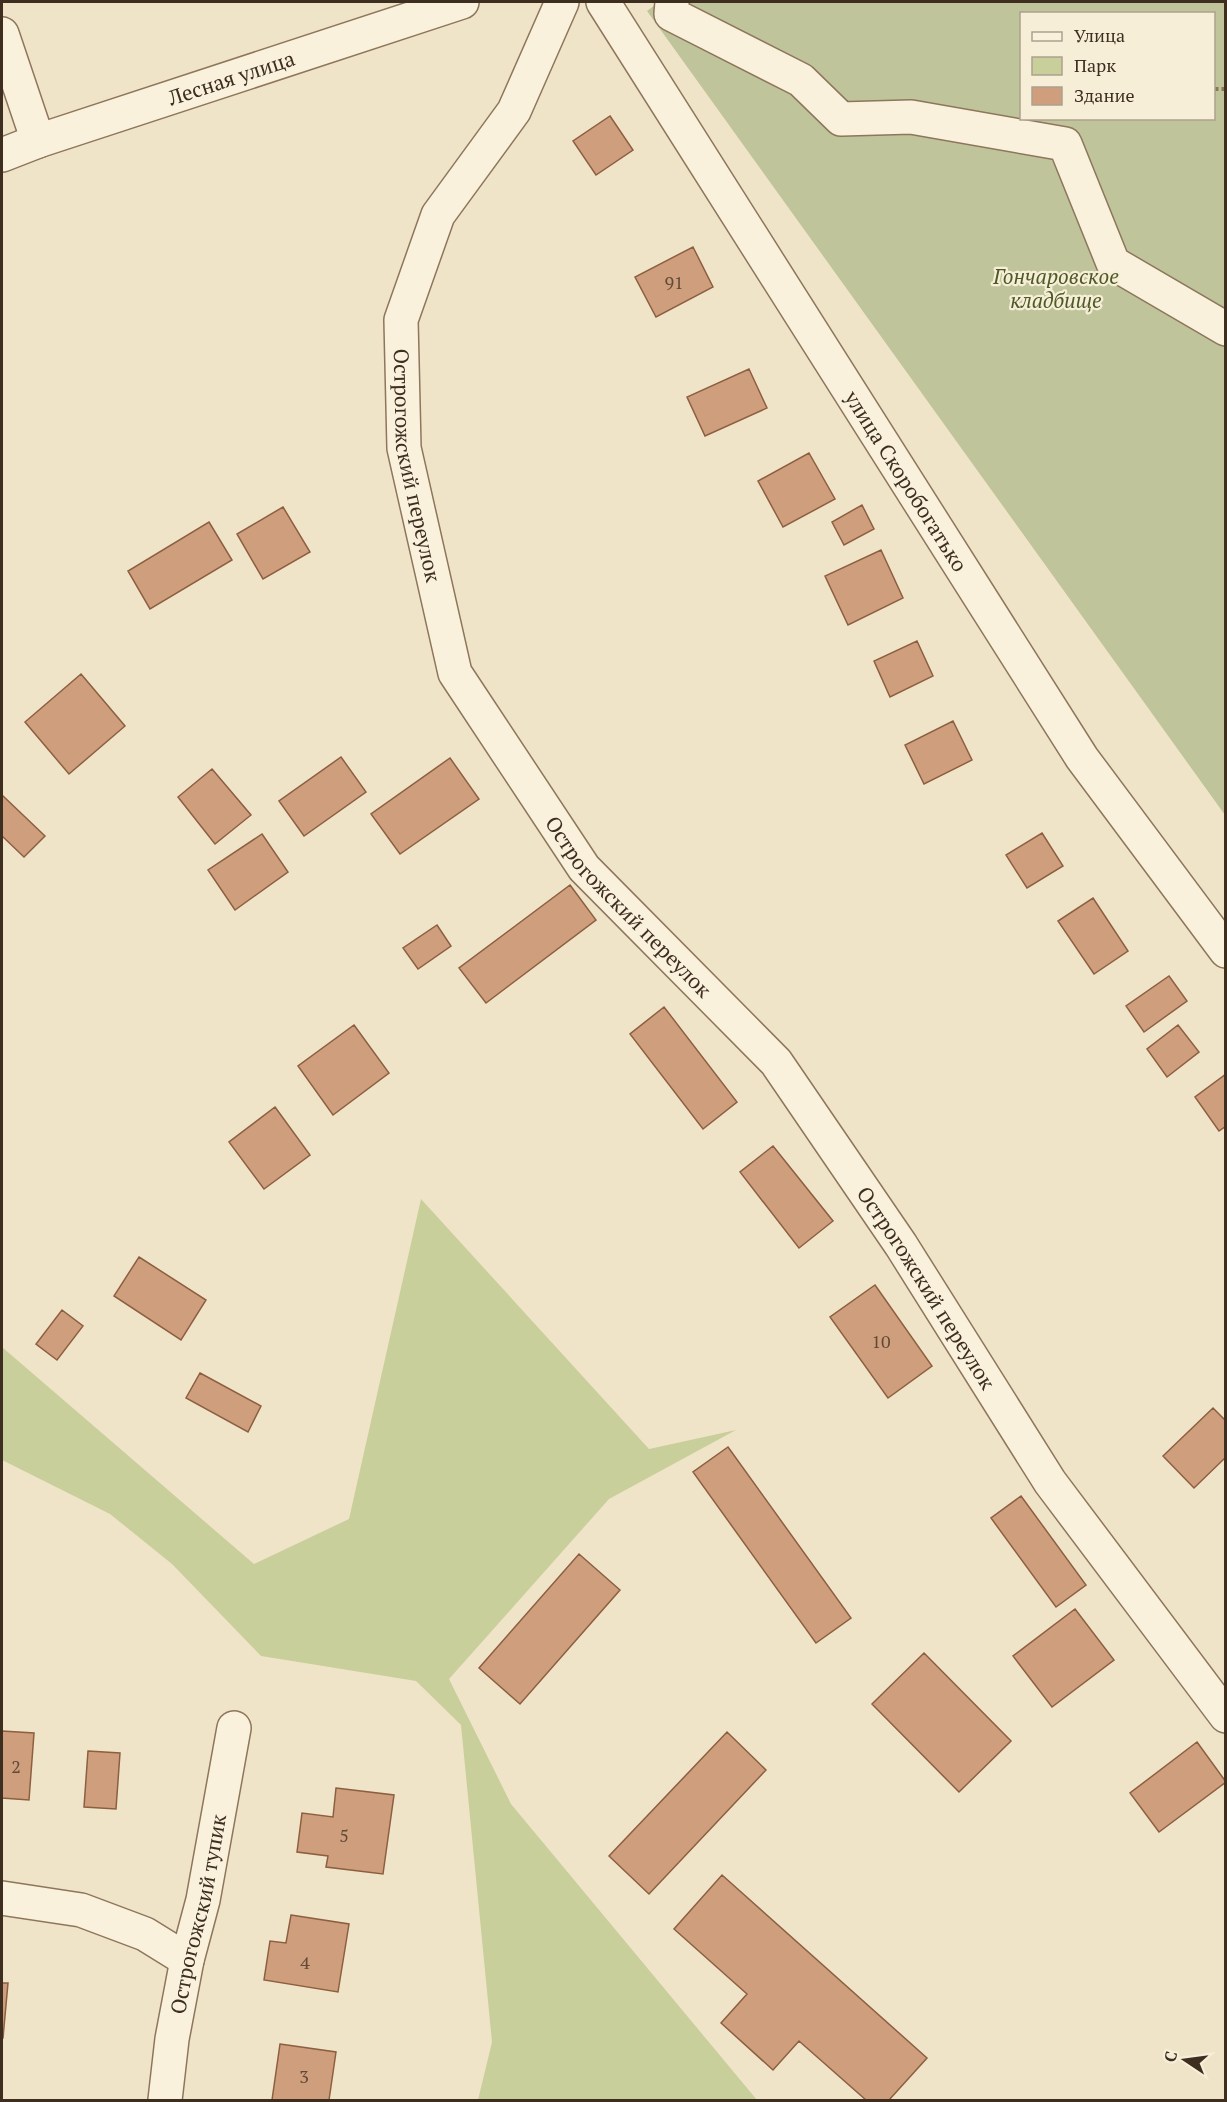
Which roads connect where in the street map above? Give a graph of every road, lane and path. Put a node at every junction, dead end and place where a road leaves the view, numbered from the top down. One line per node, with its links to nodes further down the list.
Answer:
1 (462, 2): 6 (street, Лесная улица)
2 (562, 2): 10 (street, Острогожский переулок)
3 (603, 2): 9 (street, улица Скоробогатько)
4 (672, 2): 8 (street)
5 (2, 34): 6 (street)
6 (38, 141): 7 (street, Лесная улица)
7 (2, 155)
8 (1226, 329)
9 (1226, 951)
10 (1226, 1716)
11 (234, 1728): 13 (street, Острогожский тупик)
12 (2, 1898): 13 (street)
13 (187, 1960): 14 (street, Острогожский тупик)
14 (165, 2100)

